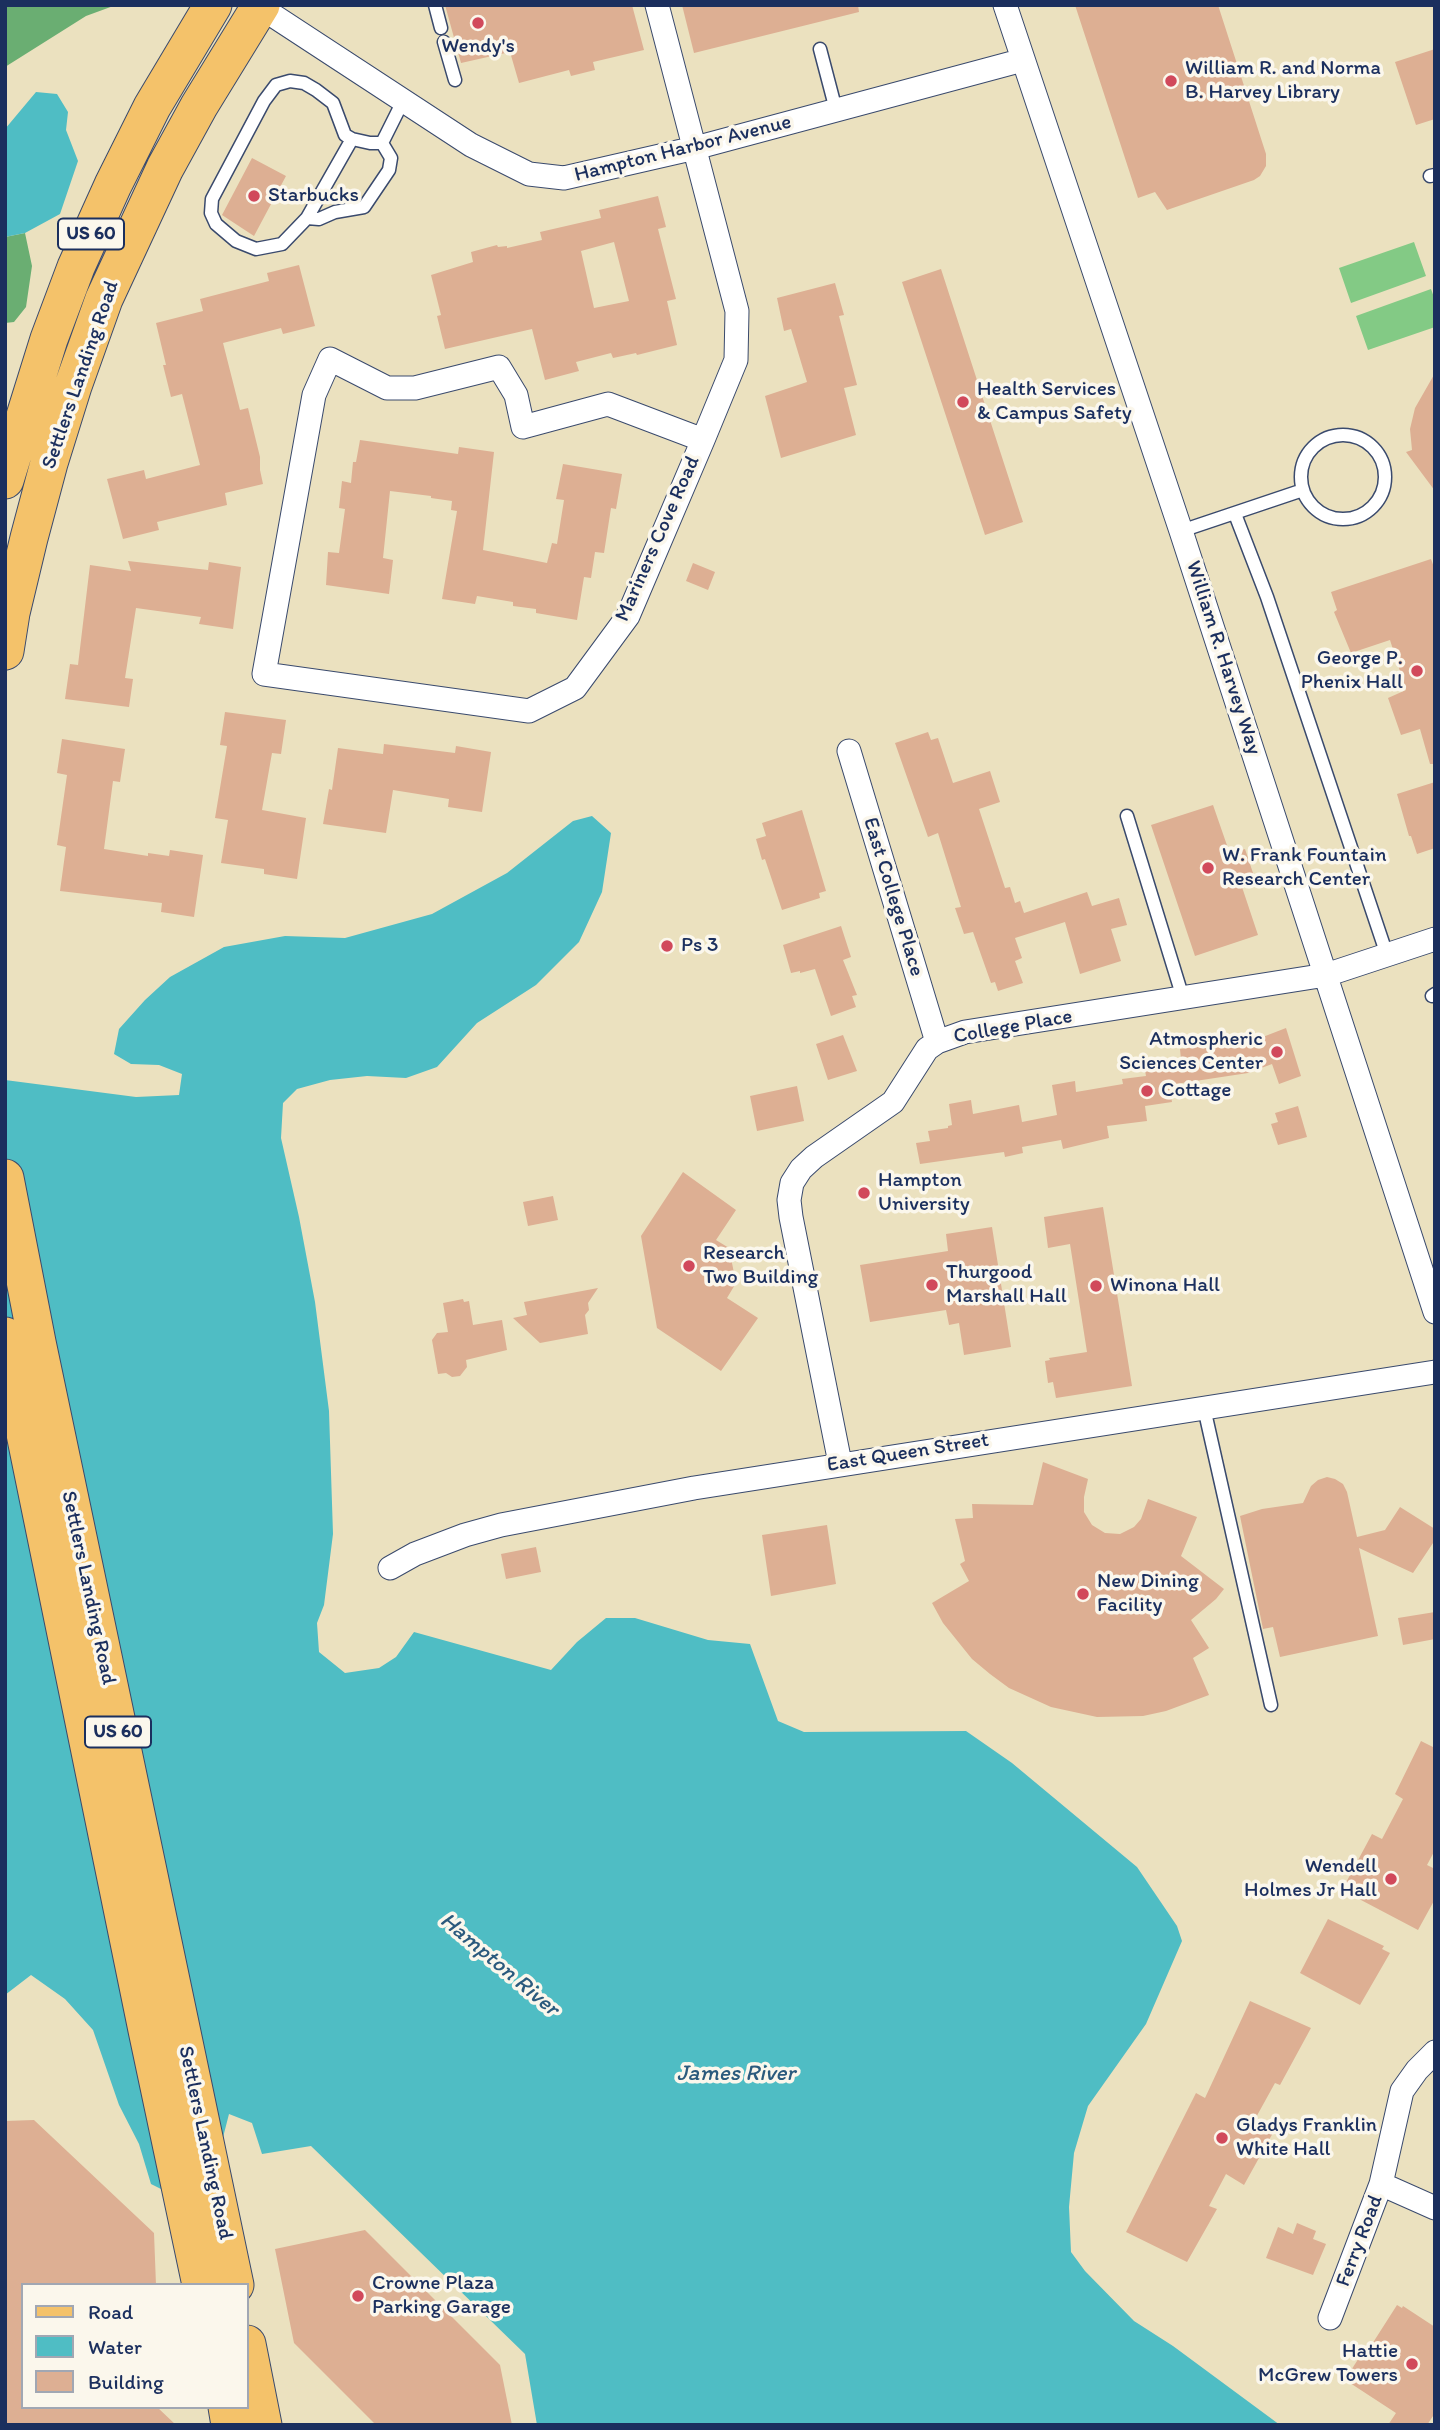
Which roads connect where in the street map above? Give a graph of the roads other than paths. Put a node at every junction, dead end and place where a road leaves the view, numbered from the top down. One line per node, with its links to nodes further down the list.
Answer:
1 (213, 5): 18 (main road, Settlers Landing Road / US 60)
2 (435, 5): 6 (lane)
3 (657, 5): 15 (street, Mariners Cove Road)
4 (1005, 5): 9 (street, William R. Harvey Way)
5 (260, 6): 11 (street, Hampton Harbor Avenue); 22 (main road, Settlers Landing Road / US 60)
6 (441, 28)
7 (444, 42): 10 (lane)
8 (820, 49): 12 (lane)
9 (1023, 60): 12 (street, Hampton Harbor Avenue); 21 (street, William R. Harvey Way)
10 (455, 80)
11 (403, 101): 14 (lane); 15 (street, Hampton Harbor Avenue)
12 (836, 110): 15 (street, Hampton Harbor Avenue)
13 (352, 139): 14 (lane); 16 (lane); 16 (lane)
14 (382, 143): 16 (lane)
15 (695, 148): 17 (street, Mariners Cove Road)
16 (307, 218)
17 (703, 440): 17 (street, Mariners Cove Road)
18 (5, 480)
19 (1303, 490): 19 (lane); 20 (lane)
20 (1236, 514): 21 (lane); 26 (lane)
21 (1181, 531): 27 (street, William R. Harvey Way)
22 (5, 651)
23 (849, 751): 29 (street, East College Place)
24 (1127, 816): 28 (lane)
25 (1435, 939): 26 (street, College Place)
26 (1387, 955): 27 (street, College Place)
27 (1326, 975): 28 (street, College Place); 31 (street, William R. Harvey Way)
28 (1183, 998): 29 (street, College Place)
29 (937, 1042): 35 (street, College Place)
30 (5, 1178): 42 (main road, Settlers Landing Road / US 60)
31 (1435, 1312)
32 (5, 1336): 41 (main road, Settlers Landing Road / US 60)
33 (1435, 1372): 34 (street, East Queen Street)
34 (1204, 1408): 35 (street, East Queen Street); 37 (lane)
35 (840, 1464): 36 (street, East Queen Street)
36 (390, 1568)
37 (1271, 1705)
38 (1435, 2052): 39 (street, Ferry Road)
39 (1381, 2185): 40 (street); 43 (street, Ferry Road)
40 (1435, 2208)
41 (201, 2283)
42 (234, 2283)
43 (1330, 2318)
44 (248, 2349): 45 (main road)
45 (262, 2425)

